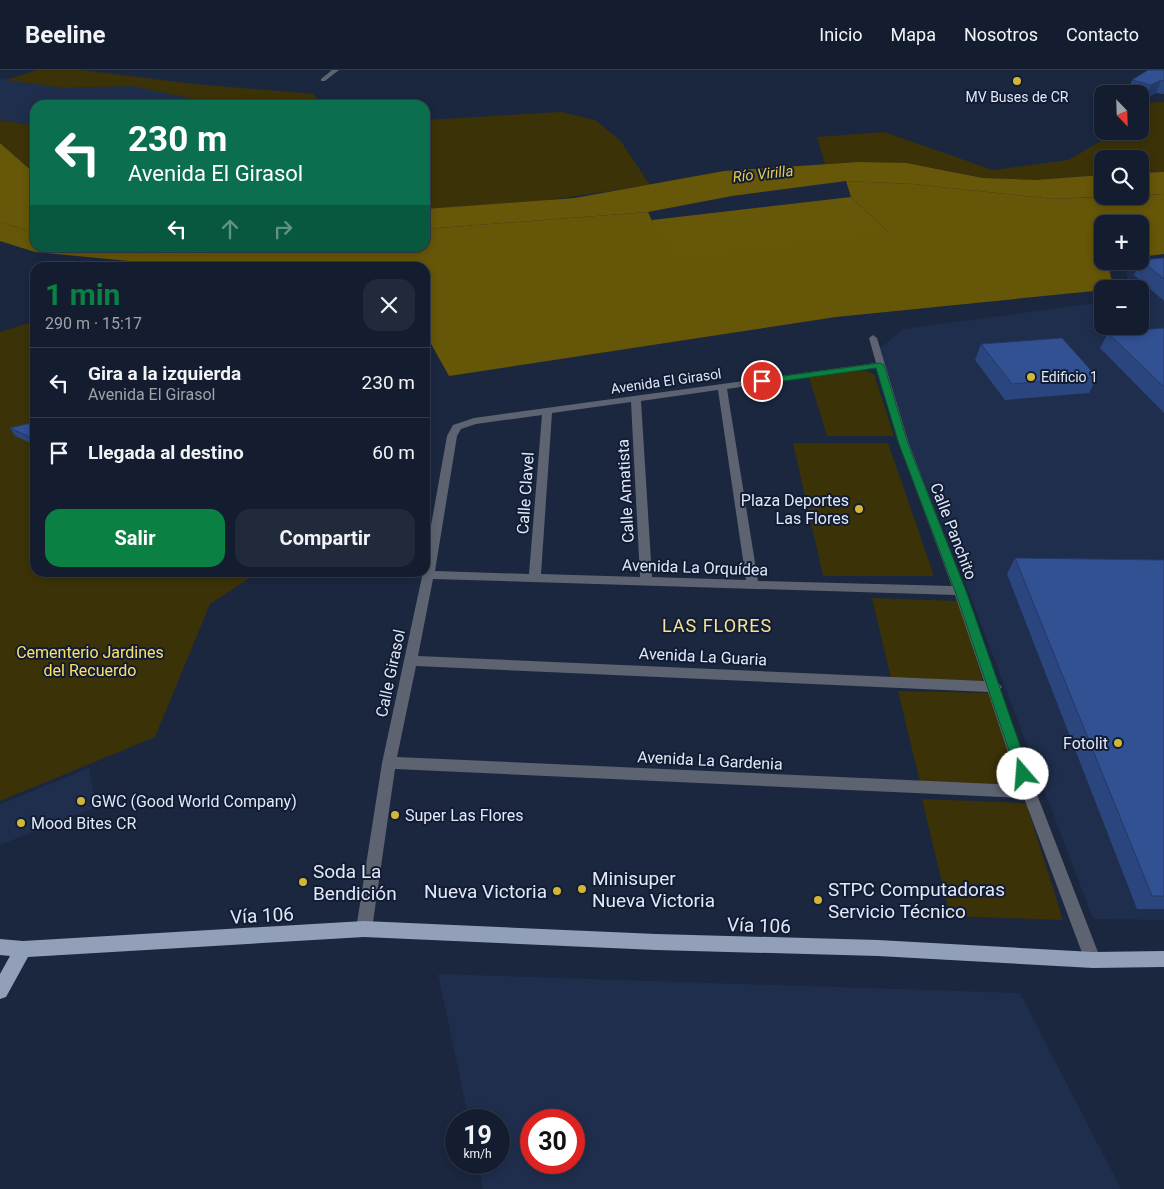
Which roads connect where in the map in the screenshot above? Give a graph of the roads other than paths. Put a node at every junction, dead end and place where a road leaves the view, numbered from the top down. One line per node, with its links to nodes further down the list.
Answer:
1 (336, 70): 2 (street)
2 (323, 80)
3 (872, 338): 4 (street, Calle Panchito)
4 (880, 365): 5 (street, Avenida El Girasol); 15 (street, Calle Panchito)
5 (722, 387): 6 (street, Avenida El Girasol); 14 (street)
6 (636, 400): 7 (street, Avenida El Girasol); 13 (street, Calle Amatista)
7 (547, 412): 8 (street, Avenida El Girasol); 12 (street, Calle Clavel)
8 (457, 427): 9 (street, Calle Girasol)
9 (430, 563)
10 (430, 575): 12 (street, Avenida La Orquídea)
11 (428, 577): 16 (street, Calle Girasol)
12 (535, 577): 13 (street, Avenida La Orquídea)
13 (646, 581): 14 (street, Avenida La Orquídea)
14 (753, 585): 15 (street, Avenida La Orquídea)
15 (960, 591): 17 (street, Calle Panchito)
16 (411, 660): 17 (street, Avenida La Guaria); 18 (street, Calle Girasol)
17 (994, 687): 19 (street, Calle Panchito)
18 (389, 764): 19 (street, Avenida La Gardenia); 20 (street, Calle Girasol)
19 (1029, 792): 24 (street, Calle Panchito)
20 (364, 929): 22 (main road, Vía 106); 24 (main road, Vía 106)
21 (0, 947): 22 (main road, Vía 106)
22 (23, 949): 25 (main road)
23 (1164, 959): 24 (main road, Vía 106)
24 (1093, 960)
25 (0, 991)

